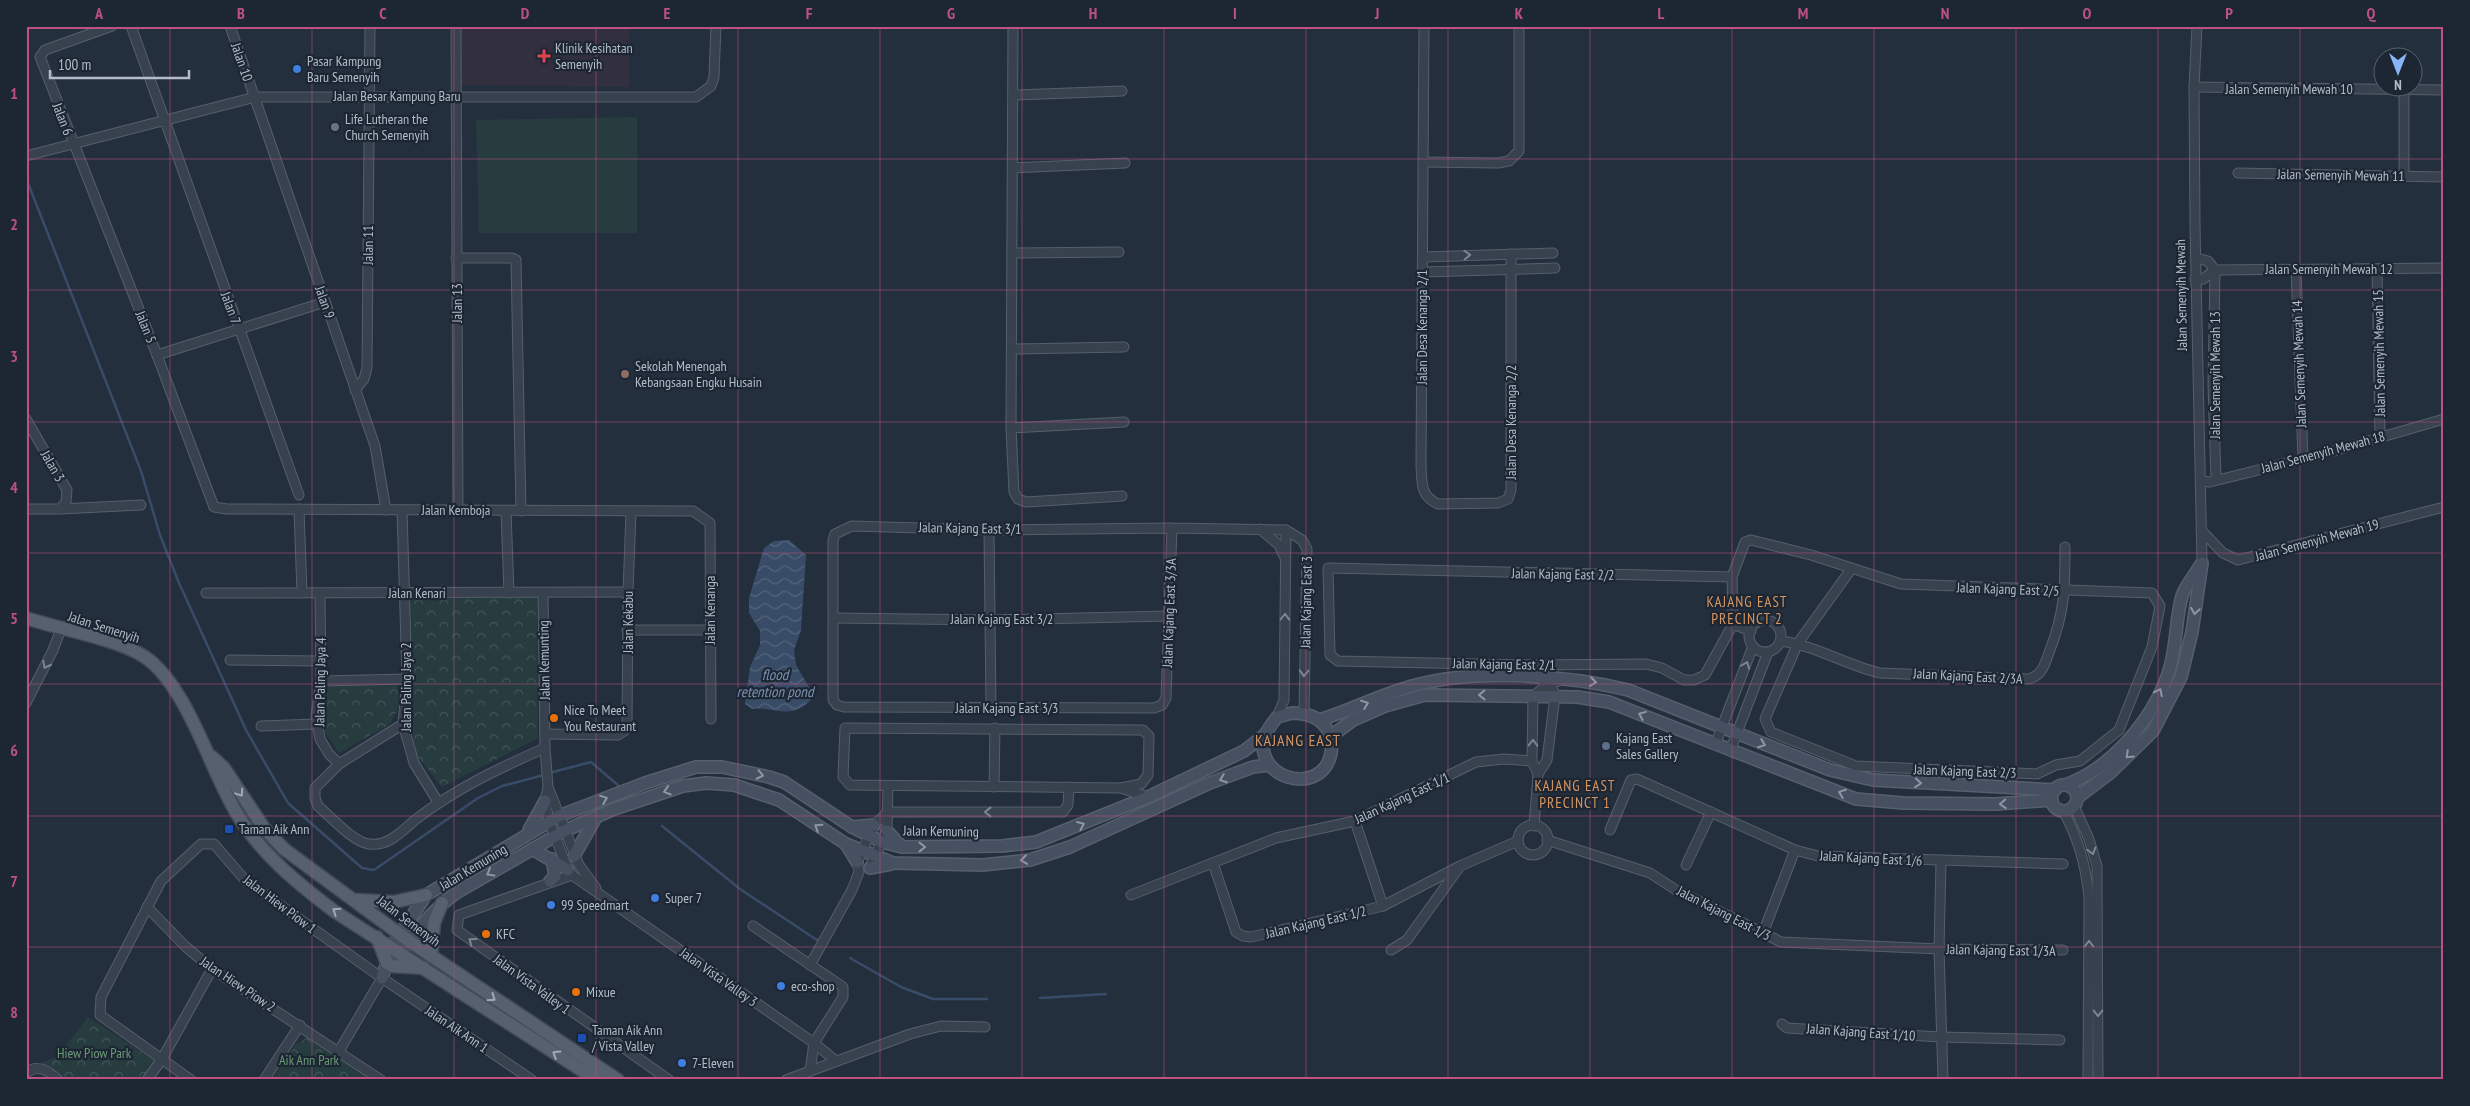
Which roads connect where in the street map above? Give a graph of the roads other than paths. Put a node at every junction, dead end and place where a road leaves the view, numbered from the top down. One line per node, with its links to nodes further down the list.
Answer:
1 (112, 26): 22 (street, Jalan 6)
2 (131, 26): 21 (street, Jalan 7)
3 (230, 26): 19 (street, Jalan 10)
4 (370, 26): 17 (street, Jalan 11)
5 (456, 26): 18 (street, Jalan 13)
6 (716, 26): 18 (street, Jalan Besar Kampung Baru)
7 (1013, 26): 16 (street)
8 (1424, 26): 24 (street, Jalan Desa Kenanga 2/1)
9 (1519, 26): 24 (street)
10 (2197, 26): 11 (street, Jalan Semenyih Mewah)
11 (2194, 87): 13 (street, Jalan Semenyih Mewah 10); 36 (street, Jalan Semenyih Mewah)
12 (1122, 90): 16 (street)
13 (2372, 90)
14 (2422, 90): 15 (street, Jalan Semenyih Mewah 10)
15 (2444, 90)
16 (1013, 95): 26 (street)
17 (368, 96): 18 (street, Jalan Besar Kampung Baru); 19 (street, Jalan Besar Kampung Baru); 50 (street, Jalan 11)
18 (456, 96): 35 (street, Jalan 13)
19 (255, 97): 21 (street, Jalan Besar Kampung Baru); 45 (street, Jalan 9)
20 (2404, 98): 28 (street)
21 (163, 120): 22 (street, Jalan Besar Kampung Baru); 46 (street, Jalan 7)
22 (73, 144): 23 (street, Jalan Besar Kampung Baru); 49 (street, Jalan 5)
23 (27, 156)
24 (1424, 162): 34 (street, Jalan Desa Kenanga 2/1)
25 (1125, 163): 26 (street)
26 (1013, 168): 31 (street)
27 (2238, 173): 28 (street, Jalan Semenyih Mewah 11)
28 (2404, 176): 29 (street, Jalan Semenyih Mewah 11)
29 (2444, 177)
30 (1119, 252): 31 (street)
31 (1012, 253): 48 (street)
32 (1553, 253): 33 (street)
33 (1511, 254): 34 (street, one-way to 33); 40 (street, Jalan Desa Kenanga 2/2)
34 (1422, 257): 42 (street, Jalan Desa Kenanga 2/1)
35 (456, 258): 70 (street, Jalan 13); 72 (street)
36 (2196, 258): 43 (street); 44 (street, Jalan Semenyih Mewah)
37 (1555, 268): 40 (street)
38 (2296, 268): 41 (street, Jalan Semenyih Mewah 12); 43 (street, Jalan Semenyih Mewah 12); 56 (street, Jalan Semenyih Mewah 14)
39 (2444, 268): 41 (street, Jalan Semenyih Mewah 12)
40 (1511, 269): 42 (street); 59 (street, Jalan Desa Kenanga 2/2)
41 (2377, 269): 55 (street, Jalan Semenyih Mewah 15)
42 (1423, 272): 59 (street, Jalan Desa Kenanga 2/1)
43 (2212, 273): 44 (street, Jalan Semenyih Mewah 12); 57 (street, Jalan Semenyih Mewah 13)
44 (2196, 279): 58 (street, Jalan Semenyih Mewah)
45 (325, 302): 46 (street); 50 (street, Jalan 9)
46 (239, 329): 49 (street); 60 (street, Jalan 7)
47 (1124, 347): 48 (street)
48 (1012, 349): 54 (street)
49 (158, 355): 66 (street, Jalan 5)
50 (355, 390): 68 (street, Jalan 9)
51 (26, 419): 65 (street, Jalan 3)
52 (2444, 419): 55 (street, Jalan Semenyih Mewah 18)
53 (1124, 422): 54 (street)
54 (1011, 428): 61 (street)
55 (2380, 436): 56 (street, Jalan Semenyih Mewah 18)
56 (2303, 459): 57 (street, Jalan Semenyih Mewah 18)
57 (2216, 480): 58 (street, Jalan Semenyih Mewah 18)
58 (2201, 481): 79 (street, Jalan Semenyih Mewah)
59 (1422, 492)
60 (299, 495)
61 (1122, 496)
62 (141, 505): 65 (street)
63 (2444, 507): 79 (street, Jalan Semenyih Mewah 19)
64 (26, 509): 65 (street)
65 (60, 509)
66 (219, 509): 67 (street, Jalan Kemboja)
67 (300, 509): 68 (street, Jalan Kemboja); 89 (street)
68 (386, 510): 69 (street, Jalan Kemboja)
69 (402, 510): 70 (street, Jalan Kemboja); 91 (street, Jalan Paling Jaya 2)
70 (458, 510): 71 (street, Jalan Kemboja)
71 (506, 511): 72 (street, Jalan Kemboja); 92 (street)
72 (521, 511): 74 (street, Jalan Kemboja)
73 (693, 511): 74 (street, Jalan Kemboja); 102 (street, Jalan Kenanga)
74 (631, 512): 87 (street, Jalan Kekabu)
75 (1172, 528): 76 (street, Jalan Kajang East 3/1); 77 (street, Jalan Kajang East 3/1); 95 (street, Jalan Kajang East 3/3A)
76 (1260, 529): 78 (street, Jalan Kajang East 3/1); 81 (street, Jalan Kajang East 3)
77 (989, 530): 97 (street, Jalan Kajang East 3/1); 98 (street)
78 (1286, 530): 81 (street, Jalan Kajang East 3); 121 (street, Jalan Kajang East 3, one-way to 121)
79 (2202, 530): 82 (street, Jalan Semenyih Mewah)
80 (2066, 547): 86 (street, Jalan Kajang East 2/3A)
81 (1285, 559): 122 (street, Jalan Kajang East 3, one-way to 81)
82 (2202, 563): 147 (street, one-way to 82); 151 (street, Jalan Semenyih Mewah, one-way to 151)
83 (1328, 568): 85 (street, Jalan Kajang East 2/2); 99 (street, Jalan Kajang East 2/1)
84 (1852, 568): 85 (street, Jalan Kajang East 2/5); 86 (street, Jalan Kajang East 2/5); 105 (street)
85 (1732, 578): 99 (street)
86 (2065, 591): 94 (street, Jalan Kajang East 2/5); 105 (street, Jalan Kajang East 2/3A)
87 (628, 592): 93 (street, Jalan Kenari); 101 (street, Jalan Kekabu)
88 (206, 593): 89 (street, Jalan Kenari)
89 (302, 593): 90 (street, Jalan Kenari)
90 (320, 593): 91 (street, Jalan Kenari); 109 (street, Jalan Paling Jaya 4)
91 (404, 593): 92 (street, Jalan Kenari); 111 (street, Jalan Paling Jaya 2)
92 (509, 593): 93 (street, Jalan Kenari)
93 (543, 593): 130 (street, Jalan Kemunting)
94 (2160, 606): 105 (street, Jalan Kajang East 2/3)
95 (1169, 616): 98 (street, Jalan Kajang East 3/2); 117 (street, Jalan Kajang East 3/3A)
96 (26, 618): 100 (main road, Jalan Semenyih)
97 (835, 618): 98 (street, Jalan Kajang East 3/2); 119 (street, Jalan Kajang East 3/1)
98 (990, 620): 120 (street)
99 (1733, 624): 103 (street)
100 (61, 629): 118 (street, one-way to 118); 137 (main road, Jalan Semenyih)
101 (628, 630): 102 (street); 130 (street, Jalan Kekabu)
102 (710, 630): 123 (street, Jalan Kenanga)
103 (1751, 631): 104 (street); 106 (street)
104 (1780, 641): 105 (street); 107 (street)
105 (1798, 644)
106 (1754, 646): 107 (street); 129 (street, one-way to 106)
107 (1768, 652): 132 (street)
108 (230, 660): 109 (street)
109 (320, 661): 113 (street, Jalan Paling Jaya 4)
110 (1534, 678): 112 (street); 114 (street); 124 (street, one-way to 110)
111 (407, 679): 113 (street); 126 (street, Jalan Paling Jaya 2)
112 (1564, 679): 114 (street); 129 (street, one-way to 129)
113 (321, 681): 125 (street, Jalan Paling Jaya 4)
114 (1547, 685): 115 (street); 116 (street)
115 (1533, 696): 116 (street); 133 (street, one-way to 133); 138 (street, one-way to 115)
116 (1555, 696): 134 (street, one-way to 116); 141 (street)
117 (1166, 698): 120 (street, Jalan Kajang East 3/3)
118 (27, 702)
119 (844, 707): 120 (street, Jalan Kajang East 3/3)
120 (991, 708)
121 (1304, 713): 122 (street); 124 (street)
122 (1277, 717): 131 (street)
123 (711, 719)
124 (1319, 720): 133 (street)
125 (317, 724): 127 (street); 139 (street, Jalan Paling Jaya 4)
126 (403, 724): 139 (street); 150 (street, Jalan Paling Jaya 2)
127 (261, 726)
128 (995, 728): 143 (street); 144 (street); 146 (street)
129 (1722, 728): 132 (street); 134 (street)
130 (545, 734): 135 (street, Jalan Kemunting)
131 (1266, 734): 140 (street); 148 (street, Jalan Kemuning)
132 (1737, 734): 136 (street); 147 (street, one-way to 147)
133 (1330, 737): 140 (street)
134 (1715, 745): 136 (street)
135 (545, 748): 142 (street, Jalan Kemunting); 150 (street)
136 (1730, 751): 147 (street, one-way to 136)
137 (210, 755): 185 (main road, Jalan Semenyih, one-way to 185); 191 (main road, Jalan Semenyih, one-way to 137)
138 (1532, 761): 141 (street); 157 (street, Jalan Kajang East 1/1)
139 (339, 764): 150 (street)
140 (1269, 765): 175 (street, Jalan Kemuning, one-way to 175)
141 (1538, 774): 160 (street)
142 (548, 784): 149 (street); 156 (street)
143 (888, 786): 144 (street); 153 (street)
144 (994, 786): 145 (street)
145 (1068, 787): 146 (street); 153 (street, one-way to 153)
146 (1121, 788): 148 (street)
147 (2057, 792): 151 (street); 152 (street)
148 (1148, 797): 169 (street, Jalan Kemuning, one-way to 148)
149 (545, 801): 156 (street); 164 (street)
150 (438, 802)
151 (2076, 802): 152 (street, Jalan Semenyih Mewah); 226 (street, one-way to 226)
152 (2063, 810): 225 (street, one-way to 152)
153 (888, 812): 158 (street); 162 (street)
154 (1711, 812): 161 (street, Jalan Kajang East 1/6); 171 (street, Jalan Kajang East 1/6); 178 (street)
155 (596, 818): 163 (street, Jalan Kemuning); 172 (street); 175 (street, Jalan Kemuning, one-way to 155)
156 (554, 819): 159 (street, Jalan Kemuning, one-way to 159); 163 (street); 164 (street, Jalan Kemuning)
157 (1355, 822): 176 (street, Jalan Kajang East 1/1); 187 (street)
158 (874, 825): 159 (street); 165 (street)
159 (852, 826): 165 (street, Jalan Kemuning)
160 (1534, 826): 166 (street); 167 (street)
161 (1610, 830)
162 (887, 831): 168 (street); 169 (street)
163 (559, 834): 170 (street, Jalan Kemuning); 172 (street, Jalan Vista Valley 3); 180 (street)
164 (525, 835): 184 (street, Jalan Kemuning)
165 (869, 836): 168 (street, Jalan Kemuning); 175 (street)
166 (1547, 840): 167 (street); 190 (street, Jalan Kajang East 1/3)
167 (1518, 841): 179 (street, Jalan Kajang East 1/2)
168 (882, 842): 169 (street, Jalan Kemuning); 175 (street)
169 (902, 847)
170 (532, 849): 173 (street); 186 (street, Jalan Kemuning, one-way to 186)
171 (1795, 850): 174 (street, Jalan Kajang East 1/6); 190 (street)
172 (574, 856): 182 (street, Jalan Vista Valley 3)
173 (552, 860): 180 (street); 181 (street)
174 (1941, 861): 177 (street, Jalan Kajang East 1/6); 194 (street)
175 (864, 862): 199 (street)
176 (1213, 863): 183 (street, Jalan Kajang East 1/1); 187 (street, Jalan Kajang East 1/2)
177 (2063, 864)
178 (1686, 865)
179 (1460, 866): 187 (street, Jalan Kajang East 1/2); 195 (street)
180 (570, 872): 181 (street, Jalan Vista Valley 1); 182 (street, Jalan Vista Valley 3)
181 (550, 881): 222 (street, Jalan Vista Valley 1, one-way to 181)
182 (601, 894): 208 (street, Jalan Vista Valley 3)
183 (1132, 895)
184 (426, 896): 185 (main road); 192 (street, Jalan Kemuning)
185 (356, 900): 192 (main road, Jalan Semenyih)
186 (442, 903): 192 (street, Jalan Kemuning); 197 (main road)
187 (1383, 906)
188 (147, 907): 201 (street, Jalan Hiew Piow 2); 202 (street, Jalan Hiew Piow 1); 210 (street, Jalan Hiew Piow 1)
189 (753, 926): 199 (street)
190 (1763, 933): 194 (street, Jalan Kajang East 1/3)
191 (377, 937): 193 (main road, Jalan Semenyih); 198 (main road)
192 (404, 938): 193 (street); 197 (main road, Jalan Semenyih)
193 (396, 949): 198 (street); 200 (main road, Jalan Semenyih)
194 (1939, 949): 196 (street, Jalan Kajang East 1/3A); 206 (street)
195 (1390, 950)
196 (2063, 950)
197 (430, 956): 221 (main road, Jalan Semenyih, one-way to 221)
198 (390, 965): 200 (main road); 202 (street)
199 (810, 965): 208 (street)
200 (424, 968): 220 (main road, Jalan Semenyih, one-way to 200)
201 (212, 969): 204 (street, Jalan Hiew Piow 2); 210 (street)
202 (382, 978): 209 (street); 219 (street, Jalan Aik Ann 1)
203 (1782, 1024): 206 (street, Jalan Kajang East 1/10)
204 (300, 1025): 209 (street, Jalan Hiew Piow 2); 217 (street)
205 (985, 1027): 211 (street)
206 (1941, 1037): 207 (street, Jalan Kajang East 1/10); 224 (street)
207 (2060, 1040)
208 (814, 1043): 211 (street, Jalan Vista Valley 3); 212 (street)
209 (339, 1051): 218 (street, Jalan Hiew Piow 2)
210 (162, 1059): 215 (street); 216 (street)
211 (836, 1061): 212 (street)
212 (810, 1071): 223 (street)
213 (26, 1073): 214 (street)
214 (58, 1080)
215 (148, 1080)
216 (191, 1080)
217 (264, 1080)
218 (380, 1080)
219 (532, 1080)
220 (597, 1080)
221 (618, 1080)
222 (669, 1080)
223 (786, 1080)
224 (1943, 1080)
225 (2088, 1080)
226 (2098, 1080)

